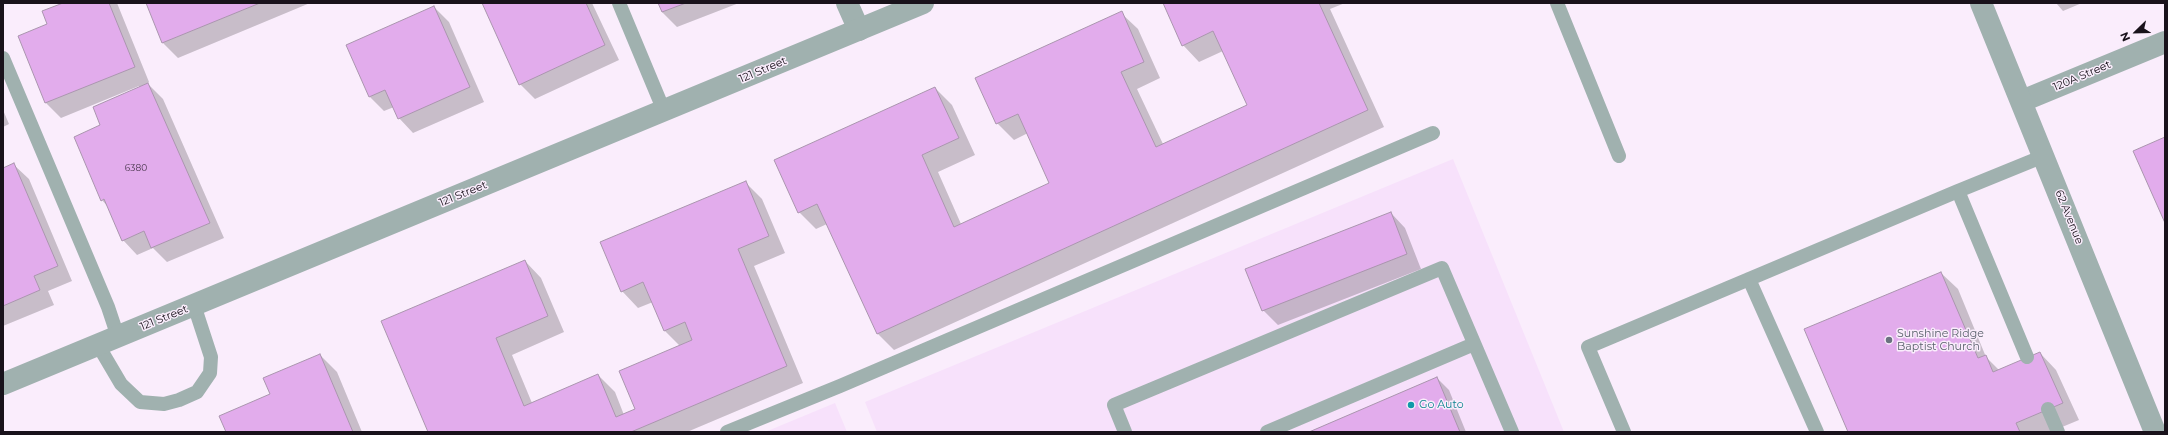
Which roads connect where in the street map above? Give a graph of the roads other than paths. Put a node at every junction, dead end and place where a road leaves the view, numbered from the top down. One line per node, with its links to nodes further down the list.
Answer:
1 (619, 3): 10 (lane)
2 (847, 3): 6 (street)
3 (923, 3): 6 (street, 121 Street)
4 (1557, 3): 12 (lane)
5 (1981, 3): 9 (street, 62 Avenue)
6 (858, 30): 10 (street, 121 Street)
7 (2165, 42): 9 (street, 120A Street)
8 (3, 58): 17 (lane)
9 (2022, 101): 13 (street, 62 Avenue)
10 (664, 110): 16 (street, 121 Street)
11 (1434, 133): 23 (lane)
12 (1619, 156)
13 (2044, 156): 14 (lane); 22 (street, 62 Avenue)
14 (1958, 191): 15 (lane); 19 (lane)
15 (1749, 279): 27 (lane); 28 (lane)
16 (194, 305): 17 (street, 121 Street); 17 (lane)
17 (108, 341): 20 (street, 121 Street)
18 (1474, 344): 24 (lane); 25 (lane); 26 (lane)
19 (2027, 358)
20 (3, 384)
21 (2048, 409): 29 (lane)
22 (2158, 426)
23 (727, 432)
24 (1125, 432)
25 (1267, 432)
26 (1512, 432)
27 (1624, 432)
28 (1817, 432)
29 (2058, 432)

